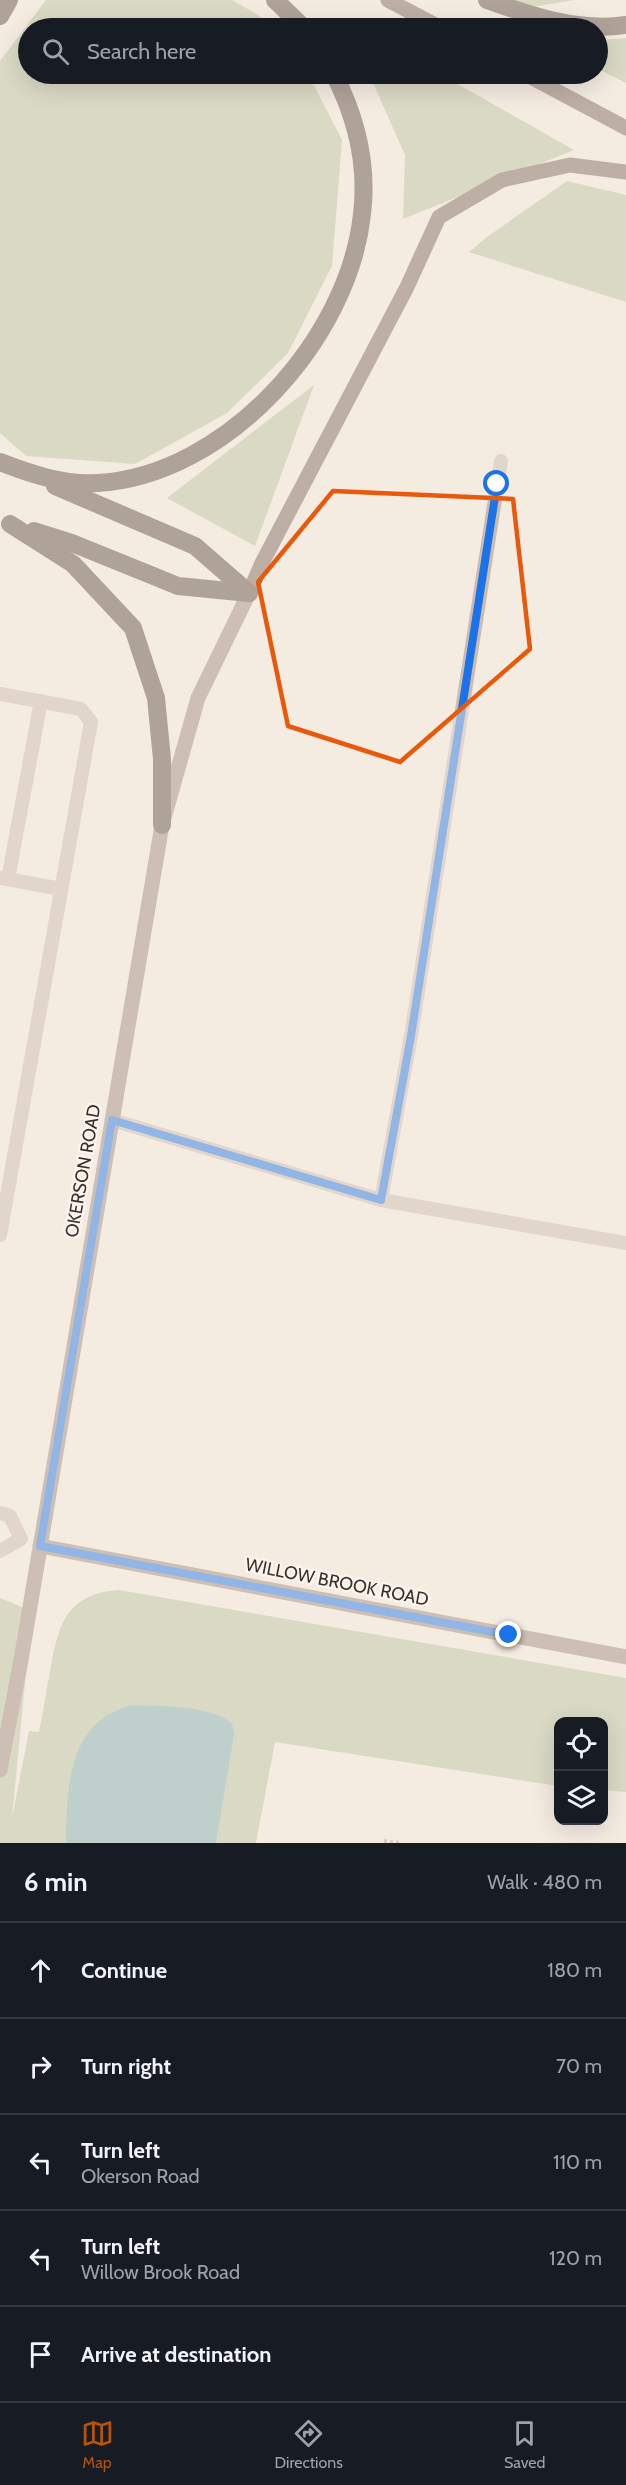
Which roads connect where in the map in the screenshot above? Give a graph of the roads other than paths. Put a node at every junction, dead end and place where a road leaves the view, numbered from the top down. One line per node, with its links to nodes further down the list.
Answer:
1 (9, 0): 5 (highway)
2 (275, 0): 6 (highway)
3 (387, 0): 7 (main road)
4 (487, 0): 8 (highway)
5 (0, 16)
6 (294, 18)
7 (422, 18)
8 (537, 18)
9 (626, 24): 10 (highway)
10 (608, 27)
11 (338, 84): 16 (highway)
12 (544, 84): 13 (main road)
13 (626, 128)
14 (626, 172): 18 (main road)
15 (501, 461): 25 (lane)
16 (0, 462): 18 (highway)
17 (5, 523): 18 (highway); 21 (highway)
18 (249, 593): 21 (street, OKERSON ROAD)
19 (0, 694): 20 (lane)
20 (40, 701): 22 (lane); 23 (lane)
21 (162, 825): 24 (street, OKERSON ROAD)
22 (4, 878): 23 (lane)
23 (62, 889): 26 (lane)
24 (112, 1120): 25 (lane); 30 (street, OKERSON ROAD)
25 (381, 1200): 27 (lane)
26 (0, 1235)
27 (626, 1243)
28 (0, 1513): 29 (lane)
29 (21, 1539): 30 (lane); 31 (lane)
30 (40, 1546): 32 (street, WILLOW BROOK ROAD); 33 (street, OKERSON ROAD)
31 (0, 1551)
32 (626, 1657)
33 (0, 1770)

